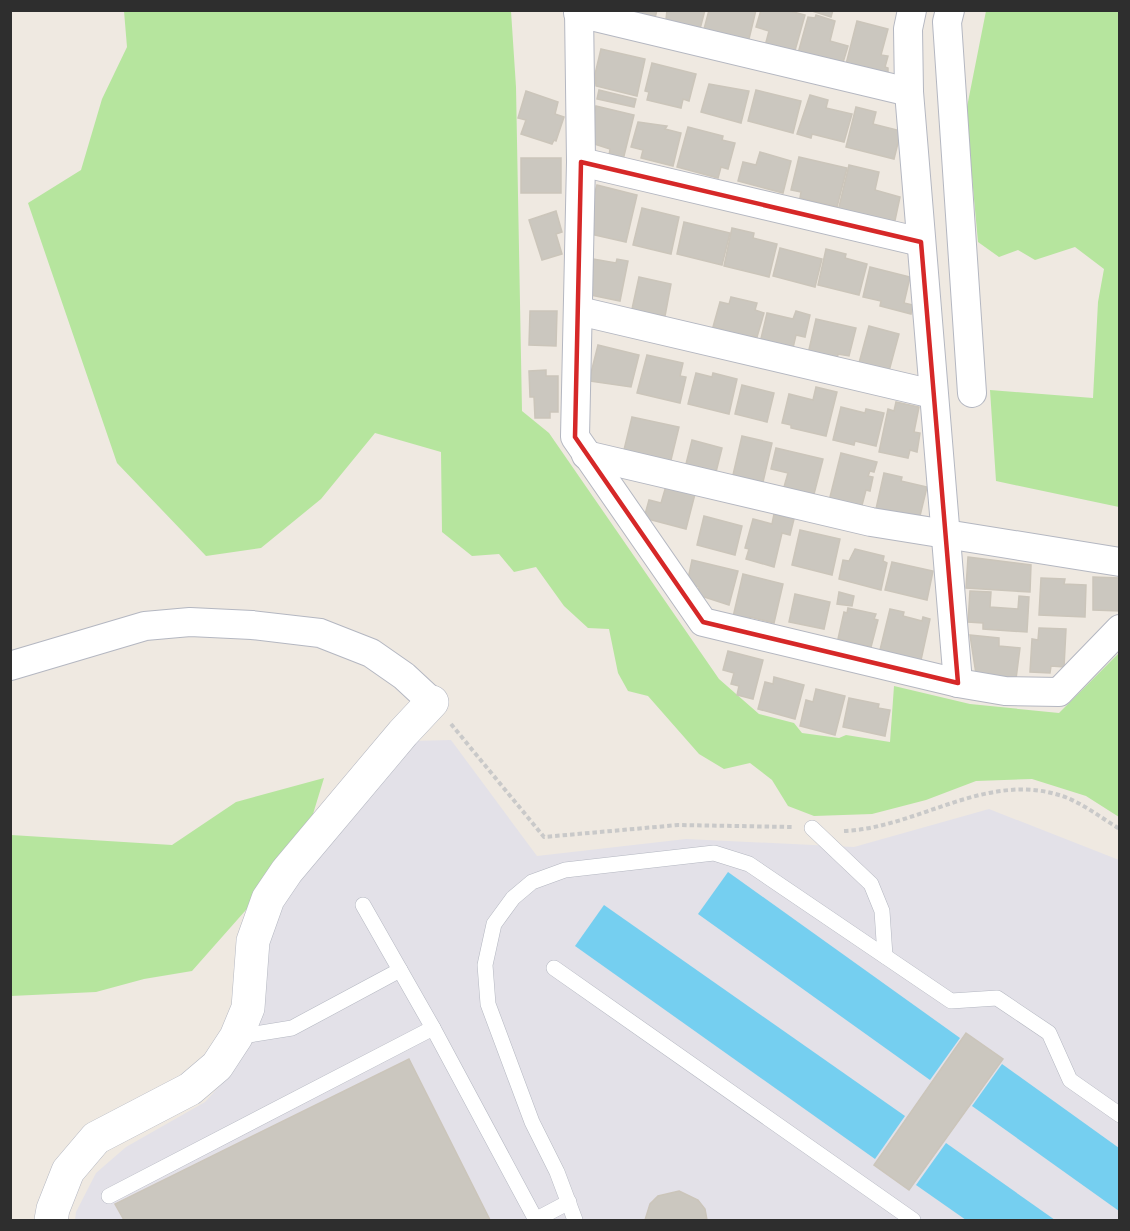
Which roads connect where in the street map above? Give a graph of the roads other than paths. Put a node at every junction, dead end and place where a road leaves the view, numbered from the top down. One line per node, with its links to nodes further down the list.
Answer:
1 (912, 10): 4 (street)
2 (950, 10): 8 (street)
3 (578, 12): 4 (street); 5 (street)
4 (909, 92): 6 (street)
5 (581, 162): 6 (street); 7 (street)
6 (921, 242): 9 (street)
7 (579, 311): 9 (street); 10 (street)
8 (972, 393)
9 (933, 394): 11 (street)
10 (586, 455): 11 (street); 15 (street)
11 (944, 533): 12 (street); 15 (street)
12 (1119, 562)
13 (1119, 629): 15 (street)
14 (10, 666): 16 (street)
15 (958, 683)
16 (432, 702): 23 (street)
17 (812, 828): 19 (lane)
18 (363, 904): 21 (lane)
19 (885, 957): 24 (lane); 26 (lane)
20 (554, 968): 30 (lane)
21 (400, 970): 22 (lane); 23 (lane)
22 (434, 1028): 25 (lane); 27 (lane)
23 (236, 1037): 28 (street)
24 (1119, 1114)
25 (109, 1196)
26 (569, 1202): 27 (lane); 29 (lane)
27 (536, 1220)
28 (51, 1221)
29 (575, 1221)
30 (913, 1221)

